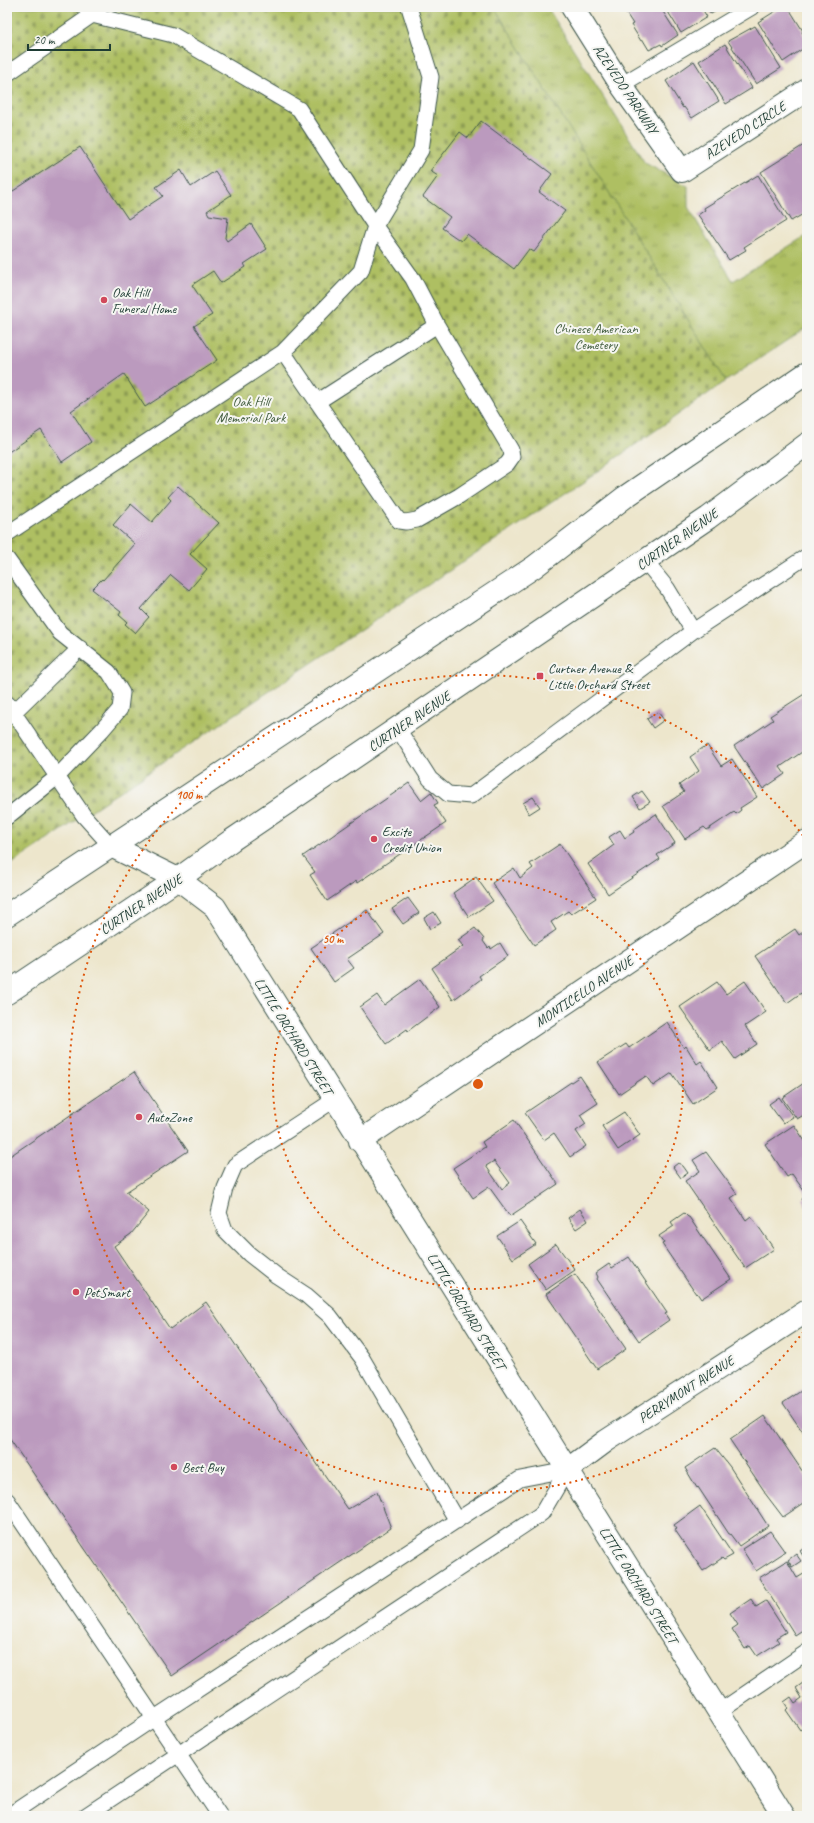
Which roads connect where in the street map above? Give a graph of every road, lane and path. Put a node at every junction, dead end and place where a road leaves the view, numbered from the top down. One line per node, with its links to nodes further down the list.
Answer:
1 (409, 7): 9 (lane)
2 (572, 7): 6 (street, AZEVEDO PARKWAY)
3 (752, 7): 6 (lane)
4 (88, 11): 5 (lane); 9 (lane)
5 (7, 74)
6 (621, 85): 8 (street, AZEVEDO PARKWAY)
7 (807, 90): 8 (street, AZEVEDO CIRCLE)
8 (682, 171)
9 (375, 226): 10 (lane); 11 (lane)
10 (437, 325): 13 (lane); 13 (lane)
11 (282, 352): 13 (lane); 15 (lane)
12 (807, 373): 26 (street)
13 (317, 402)
14 (807, 444): 18 (street, CURTNER AVENUE)
15 (7, 534)
16 (807, 556): 19 (lane)
17 (7, 559): 20 (lane)
18 (645, 561): 19 (lane); 22 (street, CURTNER AVENUE)
19 (693, 631): 22 (lane)
20 (80, 648): 21 (lane); 23 (lane)
21 (9, 711): 23 (lane)
22 (398, 729): 27 (street, CURTNER AVENUE)
23 (57, 777): 24 (lane); 26 (lane)
24 (7, 817)
25 (807, 841): 31 (street, MONTICELLO AVENUE)
26 (111, 846): 27 (street, LITTLE ORCHARD STREET); 28 (street)
27 (178, 879): 29 (street, CURTNER AVENUE); 30 (street, LITTLE ORCHARD STREET)
28 (7, 915)
29 (7, 993)
30 (334, 1100): 31 (street, LITTLE ORCHARD STREET); 35 (lane)
31 (360, 1141): 33 (street, LITTLE ORCHARD STREET)
32 (807, 1311): 33 (street, PERRYMONT AVENUE)
33 (567, 1470): 35 (lane); 37 (street, LITTLE ORCHARD STREET); 39 (lane)
34 (7, 1500): 38 (lane)
35 (457, 1521): 38 (lane)
36 (807, 1652): 37 (lane)
37 (719, 1712): 43 (street, LITTLE ORCHARD STREET)
38 (153, 1718): 39 (lane); 40 (lane)
39 (178, 1753): 41 (lane); 42 (lane)
40 (8, 1816)
41 (85, 1816)
42 (220, 1816)
43 (784, 1816)

